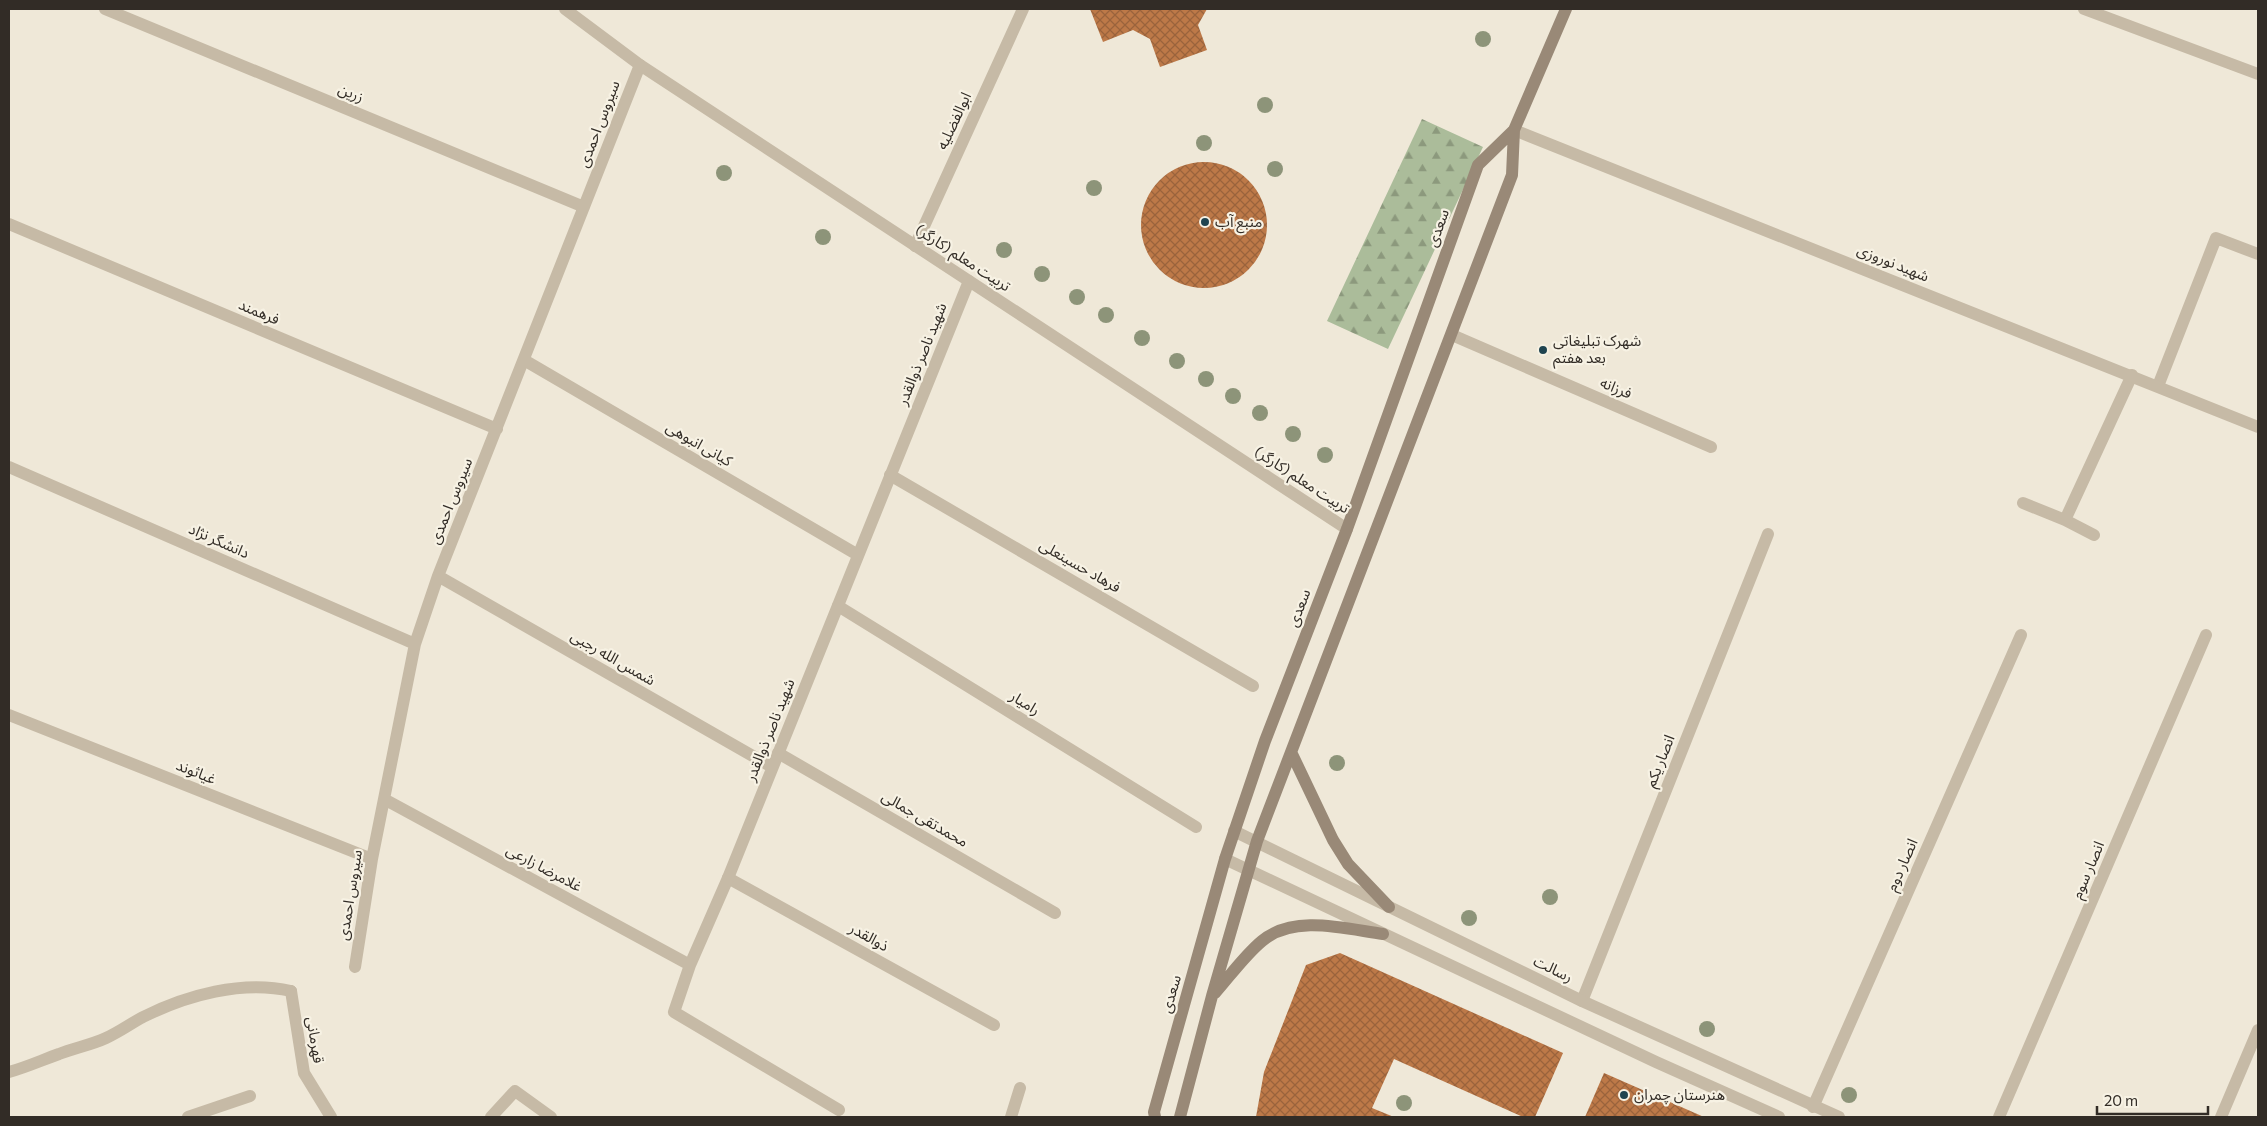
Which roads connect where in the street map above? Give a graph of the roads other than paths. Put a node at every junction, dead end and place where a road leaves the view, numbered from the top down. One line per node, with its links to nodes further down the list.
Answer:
1 (105, 9): 9 (street, زرین)
2 (565, 9): 6 (street, تربیت معلم (کارگر))
3 (1023, 9): 11 (street, ابوالفضلیه)
4 (1566, 9): 8 (main road, سعدی)
5 (2084, 9): 7 (street)
6 (640, 65): 9 (street, سیروس احمدی); 11 (street, تربیت معلم (کارگر))
7 (2258, 74)
8 (1514, 130): 14 (main road, سعدی); 16 (street, شهید نوروزی); 25 (main road, سعدی)
9 (584, 207): 15 (street, سیروس احمدی)
10 (9, 224): 19 (street, فرهمند)
11 (915, 246): 13 (street, تربیت معلم (کارگر))
12 (2258, 254): 17 (street)
13 (969, 281): 22 (street, شهید ناصر ذوالقدر); 25 (street, تربیت معلم (کارگر))
14 (1452, 336): 20 (street, فرزانه); 37 (main road, سعدی)
15 (524, 360): 19 (street, سیروس احمدی); 28 (street, کیانی انبوهی)
16 (2132, 375): 17 (street, شهید نوروزی); 24 (street)
17 (2158, 386): 18 (street, شهید نوروزی)
18 (2258, 427)
19 (497, 429): 29 (street, سیروس احمدی)
20 (1711, 447)
21 (9, 468): 33 (street, دانشگر نژاد)
22 (890, 476): 28 (street, شهید ناصر ذوالقدر); 34 (street, فرهاد حسینعلی)
23 (2023, 503): 24 (street)
24 (2066, 520): 27 (street)
25 (1347, 529): 41 (main road, سعدی)
26 (1768, 534): 53 (street, انصار یکم)
27 (2094, 535)
28 (858, 555): 30 (street, شهید ناصر ذوالقدر)
29 (438, 576): 33 (street, سیروس احمدی); 38 (street, شمس الله رجبی)
30 (838, 606): 36 (street, شهید ناصر ذوالقدر); 40 (street, رامیار)
31 (2021, 635): 59 (street, انصار دوم)
32 (2206, 635): 70 (street, انصار سوم)
33 (415, 644): 39 (street, سیروس احمدی)
34 (1253, 686)
35 (9, 715): 43 (street, غیاثوند)
36 (778, 752): 38 (street, شهید ناصر ذوالقدر); 48 (street, محمدتقی جمالی)
37 (1292, 754): 42 (main road, سعدی); 47 (main road)
38 (772, 767): 46 (street, شهید ناصر ذوالقدر)
39 (384, 799): 43 (street, سیروس احمدی); 50 (street, غلامرضا زارعی)
40 (1196, 828)
41 (1234, 830): 42 (street, رسالت); 44 (main road, سعدی)
42 (1257, 841): 45 (main road, سعدی); 47 (street, رسالت)
43 (372, 859): 51 (street, سیروس احمدی)
44 (1225, 859): 45 (street); 66 (main road, سعدی)
45 (1249, 870): 49 (street); 52 (main road, سعدی)
46 (728, 878): 50 (street, شهید ناصر ذوالقدر); 54 (street, ذوالقدر)
47 (1389, 907): 53 (street, رسالت)
48 (1056, 913)
49 (1383, 934): 52 (main road); 68 (street)
50 (690, 965): 60 (street, شهید ناصر ذوالقدر)
51 (355, 967)
52 (1212, 996): 67 (main road, سعدی)
53 (1582, 1001): 59 (street, رسالت)
54 (994, 1025)
55 (2258, 1030): 71 (street)
56 (9, 1072): 62 (street, قهرمانی)
57 (1020, 1088): 65 (street)
58 (250, 1096): 61 (street)
59 (1813, 1107): 69 (street, رسالت)
60 (839, 1110)
61 (188, 1117)
62 (331, 1117)
63 (491, 1117): 64 (street)
64 (551, 1117)
65 (1011, 1117)
66 (1155, 1117)
67 (1180, 1117)
68 (1779, 1117)
69 (1839, 1117)
70 (1999, 1117)
71 (2221, 1117)

